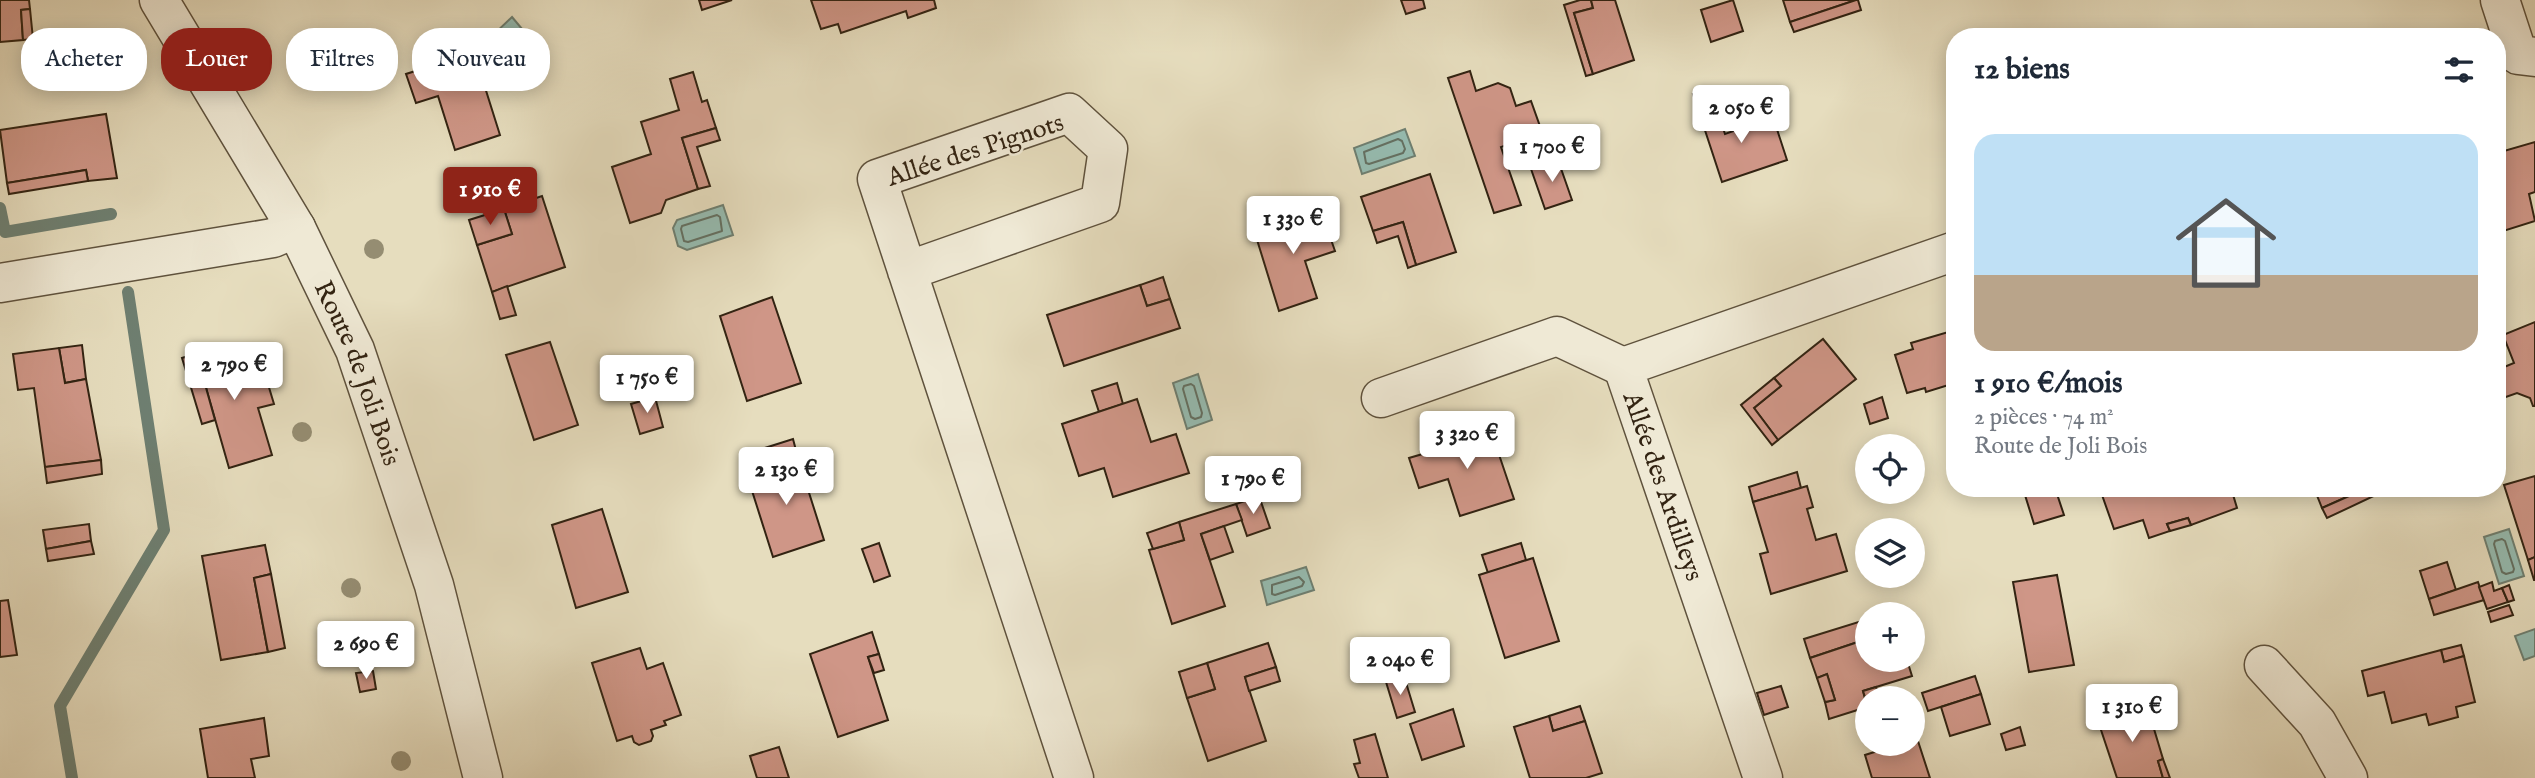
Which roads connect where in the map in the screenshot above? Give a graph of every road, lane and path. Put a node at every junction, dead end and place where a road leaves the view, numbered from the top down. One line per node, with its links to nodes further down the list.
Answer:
1 (159, 0): 4 (street, Route de Joli Bois)
2 (2500, 0): 3 (street)
3 (2521, 56)
4 (296, 228): 7 (street); 11 (street, Route de Joli Bois)
5 (1946, 254): 8 (street, Allée des Ardilleys)
6 (907, 271): 6 (street, Allée des Pignots); 12 (street, Allée des Pignots)
7 (0, 283)
8 (1623, 367): 9 (street); 13 (street, Allée des Ardilleys)
9 (1381, 398)
10 (2264, 665): 14 (street)
11 (483, 778)
12 (1074, 778)
13 (1763, 778)
14 (2348, 778)

